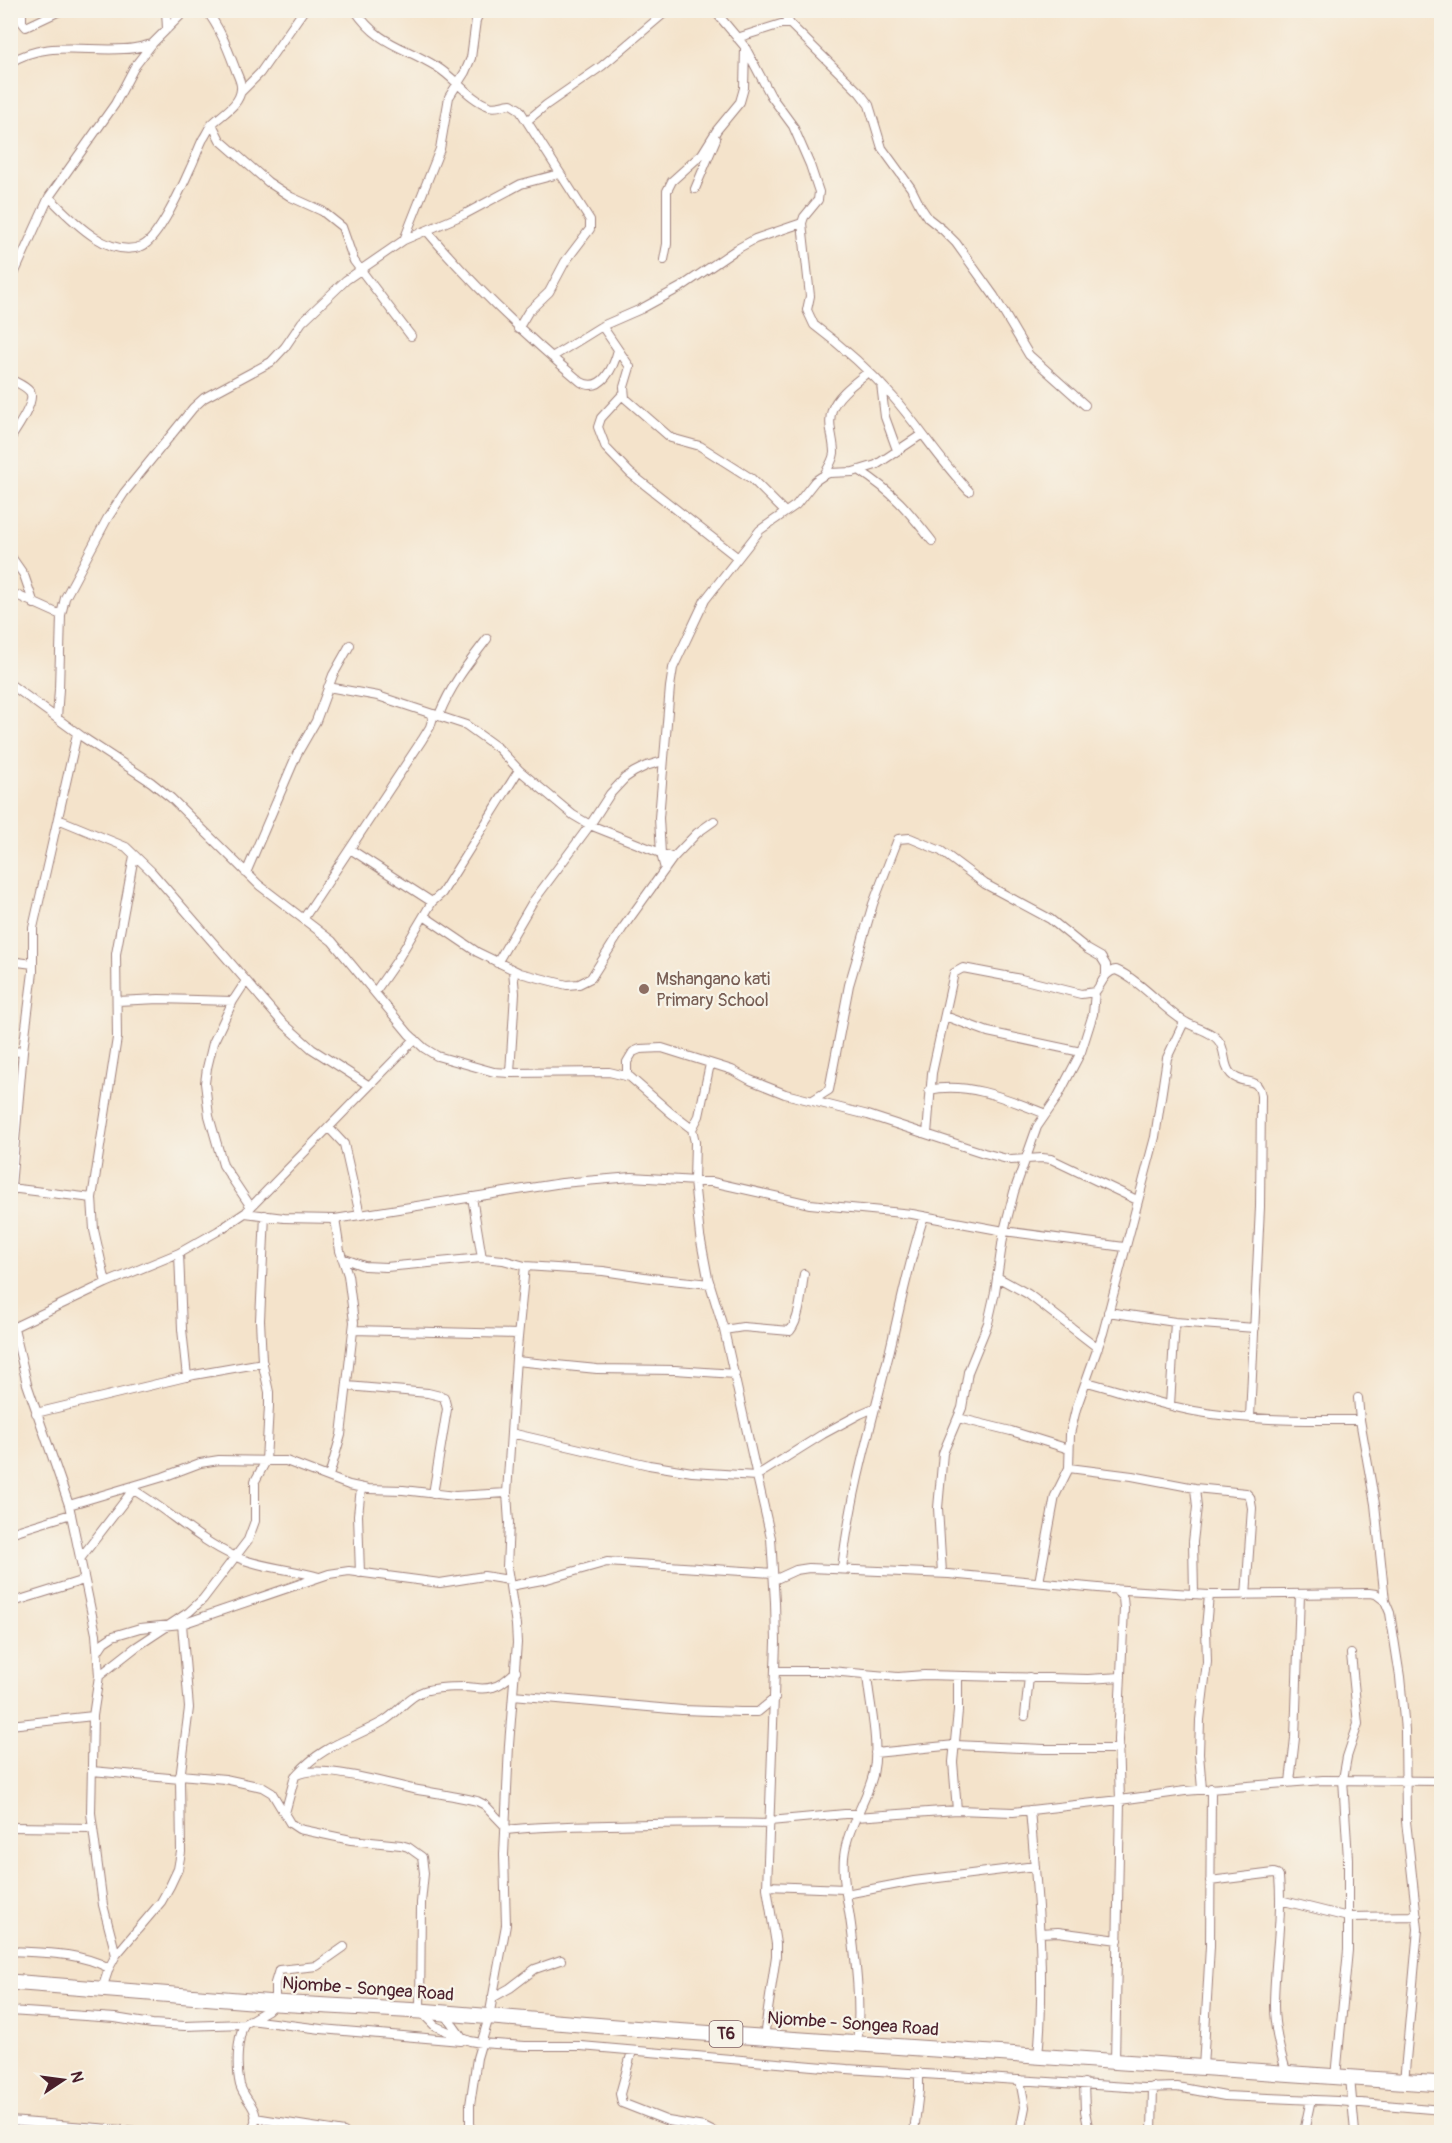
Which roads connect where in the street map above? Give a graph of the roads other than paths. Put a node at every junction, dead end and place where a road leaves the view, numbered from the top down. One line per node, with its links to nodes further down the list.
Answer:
1 (22, 10): 2 (street)
2 (62, 10)
3 (166, 10): 13 (street)
4 (186, 10): 13 (street)
5 (206, 10): 19 (street)
6 (304, 10): 19 (street)
7 (355, 10): 18 (street)
8 (482, 10): 18 (street)
9 (668, 10): 20 (street)
10 (714, 10): 14 (street)
11 (782, 10): 12 (street)
12 (790, 24): 14 (street); 41 (street)
13 (167, 29): 15 (street)
14 (737, 38): 16 (street)
15 (152, 44): 17 (street); 25 (street)
16 (745, 47): 22 (street); 26 (street)
17 (10, 63)
18 (457, 83): 20 (street); 28 (street)
19 (241, 92): 21 (street)
20 (528, 120): 23 (street)
21 (212, 124): 25 (street); 30 (street)
22 (717, 130): 24 (street); 29 (street)
23 (559, 174): 27 (street); 33 (street)
24 (695, 189)
25 (49, 197): 31 (street)
26 (802, 223): 32 (street); 37 (street)
27 (427, 231): 28 (street); 33 (street)
28 (404, 240): 30 (street)
29 (664, 260)
30 (360, 270): 34 (street); 54 (street)
31 (10, 283)
32 (602, 326): 35 (street); 36 (street)
33 (518, 328): 36 (street)
34 (411, 336)
35 (618, 350): 36 (street); 40 (street)
36 (552, 357)
37 (868, 372): 39 (street); 46 (street)
38 (10, 379): 43 (street)
39 (881, 384): 42 (street); 44 (street)
40 (624, 393): 48 (street); 51 (street)
41 (1085, 405)
42 (921, 435): 44 (street); 47 (street)
43 (10, 439)
44 (897, 450): 45 (street)
45 (859, 470): 46 (street); 49 (street)
46 (824, 475): 48 (street)
47 (969, 491)
48 (785, 512): 51 (street)
49 (932, 542)
50 (10, 555): 53 (street)
51 (738, 558): 62 (street)
52 (10, 592): 53 (street)
53 (34, 604): 54 (street)
54 (61, 615): 60 (street)
55 (487, 639): 59 (street)
56 (350, 645): 58 (street)
57 (10, 684): 60 (street)
58 (328, 687): 59 (street); 72 (street)
59 (436, 715): 63 (street); 67 (street)
60 (57, 718): 61 (street)
61 (77, 734): 64 (street); 72 (street)
62 (663, 761): 66 (street); 68 (street)
63 (519, 770): 66 (street); 73 (street)
64 (58, 819): 69 (street); 78 (street)
65 (714, 821): 70 (street)
66 (590, 825): 68 (street); 77 (street)
67 (350, 849): 73 (street); 75 (street)
68 (661, 854): 70 (street); 71 (street)
69 (134, 856): 81 (street); 84 (street)
70 (673, 858): 71 (street)
71 (665, 869): 79 (street)
72 (246, 873): 75 (street)
73 (432, 902): 74 (street)
74 (424, 915): 77 (street); 82 (street)
75 (304, 918): 82 (street)
76 (10, 961): 78 (street)
77 (497, 963): 79 (street)
78 (33, 964): 89 (street)
79 (513, 970): 93 (street)
80 (1106, 975): 83 (street); 87 (street); 97 (street)
81 (246, 981): 85 (street); 95 (street)
82 (375, 992): 88 (street)
83 (1095, 992): 86 (street); 91 (street)
84 (117, 1001): 85 (street); 107 (street)
85 (233, 1001): 109 (street)
86 (945, 1016): 91 (street); 96 (street)
87 (1184, 1022): 108 (street); 126 (street)
88 (415, 1039): 93 (street); 95 (street)
89 (23, 1051): 90 (street); 104 (street)
90 (10, 1052)
91 (1081, 1052): 98 (street)
92 (710, 1064): 94 (street); 97 (street); 100 (street)
93 (510, 1073): 94 (street)
94 (627, 1075): 100 (street)
95 (368, 1085): 99 (street)
96 (929, 1090): 98 (street); 101 (street)
97 (813, 1101): 101 (street)
98 (1046, 1114): 102 (street)
99 (329, 1128): 109 (street); 111 (street)
100 (692, 1129): 103 (street)
101 (927, 1134): 102 (street)
102 (1026, 1160): 108 (street); 114 (street)
103 (694, 1181): 105 (street); 112 (street); 123 (street)
104 (11, 1188): 106 (street); 107 (street)
105 (471, 1197): 111 (street); 118 (street)
106 (10, 1198)
107 (92, 1198): 122 (street)
108 (1137, 1200): 115 (street)
109 (248, 1210): 110 (street); 116 (street)
110 (265, 1215): 113 (street); 133 (street)
111 (360, 1215): 113 (street)
112 (924, 1216): 114 (street); 140 (street)
113 (335, 1219): 117 (street)
114 (1004, 1231): 115 (street); 121 (street)
115 (1124, 1247): 124 (street)
116 (179, 1252): 122 (street); 135 (street)
117 (342, 1258): 118 (street); 128 (street)
118 (482, 1258): 119 (street)
119 (525, 1266): 123 (street); 130 (street)
120 (804, 1274): 129 (street)
121 (997, 1277): 131 (street); 143 (street)
122 (106, 1283): 127 (street)
123 (710, 1284): 129 (street)
124 (1108, 1312): 125 (street); 131 (street)
125 (1175, 1322): 126 (street); 139 (street)
126 (1255, 1328): 142 (street)
127 (12, 1329): 141 (street)
128 (353, 1330): 130 (street); 137 (street)
129 (724, 1330): 134 (street)
130 (518, 1335): 132 (street)
131 (1098, 1348): 136 (street)
132 (516, 1361): 134 (street); 145 (street)
133 (263, 1363): 135 (street); 147 (street)
134 (735, 1374): 150 (street)
135 (187, 1377): 141 (street)
136 (1087, 1382): 139 (street); 146 (street)
137 (347, 1386): 149 (street); 154 (street)
138 (1358, 1398): 144 (street)
139 (1170, 1405): 142 (street)
140 (876, 1407): 150 (street); 160 (street)
141 (36, 1413): 156 (street)
142 (1250, 1417): 144 (street)
143 (958, 1418): 146 (street); 162 (street)
144 (1360, 1420): 173 (street)
145 (511, 1433): 150 (street); 155 (street)
146 (1069, 1449): 148 (street)
147 (266, 1461): 149 (street); 153 (street); 158 (street)
148 (1069, 1468): 152 (street); 166 (street)
149 (329, 1476): 151 (street)
150 (756, 1476): 163 (street)
151 (361, 1488): 154 (street); 161 (street)
152 (1194, 1488): 169 (street); 172 (street)
153 (132, 1489): 156 (street); 158 (street); 159 (street)
154 (433, 1494): 155 (street)
155 (507, 1494): 167 (street)
156 (70, 1510): 157 (street); 159 (street)
157 (10, 1533)
158 (236, 1557): 164 (street); 175 (street)
159 (80, 1559): 165 (street)
160 (842, 1569): 162 (street); 163 (street)
161 (360, 1573): 164 (street); 167 (street)
162 (942, 1573): 166 (street)
163 (773, 1576): 167 (street); 180 (street)
164 (319, 1577): 176 (street)
165 (84, 1580): 174 (street); 177 (street)
166 (1039, 1582): 168 (street)
167 (509, 1583): 179 (street)
168 (1115, 1589): 169 (street); 185 (street)
169 (1194, 1594): 171 (street)
170 (1300, 1594): 172 (street); 173 (street); 200 (street)
171 (1209, 1595): 172 (street); 203 (street)
172 (1246, 1596)
173 (1385, 1601): 201 (street)
174 (10, 1603)
175 (171, 1624): 176 (street); 177 (street); 182 (street)
176 (182, 1624): 198 (street)
177 (98, 1651): 182 (street)
178 (1351, 1654): 199 (street)
179 (516, 1671): 186 (street); 197 (street)
180 (775, 1671): 181 (street); 187 (street)
181 (867, 1675): 183 (street); 195 (street)
182 (99, 1676): 189 (street)
183 (958, 1676): 184 (street); 193 (street)
184 (1029, 1677): 185 (street); 190 (street)
185 (1121, 1677): 194 (street)
186 (513, 1695): 188 (street); 212 (street)
187 (775, 1698): 188 (street); 191 (street)
188 (753, 1713): 191 (street)
189 (93, 1716): 192 (street); 196 (street)
190 (1025, 1716)
191 (774, 1724): 209 (street)
192 (10, 1725)
193 (955, 1745): 194 (street); 195 (street); 205 (street)
194 (1119, 1749): 204 (street)
195 (875, 1753): 208 (street)
196 (92, 1771): 198 (street); 211 (street)
197 (296, 1776): 207 (street); 212 (street)
198 (180, 1777): 207 (street); 224 (street)
199 (1343, 1779): 200 (street); 201 (street); 219 (street)
200 (1290, 1782): 203 (street)
201 (1404, 1782): 202 (street); 218 (street)
202 (1442, 1782)
203 (1206, 1789): 204 (street); 214 (street)
204 (1120, 1800): 206 (street); 221 (street)
205 (957, 1810): 206 (street); 208 (street)
206 (1030, 1810): 213 (street)
207 (285, 1814): 232 (street)
208 (857, 1816): 209 (street); 216 (street)
209 (770, 1823): 212 (street); 215 (street)
210 (10, 1827): 211 (street)
211 (92, 1828): 224 (street)
212 (506, 1829): 229 (street)
213 (1035, 1866): 216 (street); 220 (street)
214 (1210, 1881): 217 (street); 243 (street)
215 (767, 1886): 216 (street); 236 (street)
216 (845, 1892): 239 (street)
217 (1280, 1900): 219 (street); 245 (street)
218 (1417, 1916): 219 (street); 248 (street)
219 (1348, 1917): 246 (street)
220 (1040, 1933): 221 (street); 241 (street)
221 (1118, 1940): 242 (street)
222 (344, 1947): 230 (street)
223 (10, 1951): 226 (street)
224 (116, 1955): 226 (street)
225 (561, 1960): 229 (street)
226 (108, 1968): 228 (street)
227 (10, 1982): 228 (highway, Njombe - Songea Road / T6)
228 (102, 1989): 230 (highway, Njombe - Songea Road / T6)
229 (492, 1998): 234 (street)
230 (275, 2003): 232 (highway, Njombe - Songea Road / T6); 235 (street)
231 (10, 2011): 235 (street)
232 (420, 2011): 233 (highway, Njombe - Songea Road / T6); 237 (street)
233 (445, 2014): 234 (highway, Njombe - Songea Road / T6); 237 (street)
234 (489, 2017): 236 (highway, Njombe - Songea Road / T6); 238 (street)
235 (247, 2022): 237 (street); 255 (street)
236 (764, 2037): 239 (highway, Njombe - Songea Road / T6)
237 (466, 2040): 238 (street)
238 (481, 2043): 240 (street); 257 (street)
239 (857, 2043): 241 (highway, Njombe - Songea Road / T6)
240 (632, 2051): 244 (street); 262 (street)
241 (1038, 2056): 242 (highway, Njombe - Songea Road / T6)
242 (1115, 2062): 243 (highway, Njombe - Songea Road / T6)
243 (1203, 2068): 245 (highway, Njombe - Songea Road / T6)
244 (919, 2073): 247 (street); 263 (street)
245 (1287, 2074): 246 (highway, Njombe - Songea Road / T6)
246 (1343, 2078): 248 (highway, Njombe - Songea Road / T6); 253 (street)
247 (1020, 2080): 249 (street); 264 (street)
248 (1404, 2082): 250 (highway, Njombe - Songea Road / T6)
249 (1084, 2083): 251 (street); 265 (street)
250 (1442, 2084)
251 (1153, 2087): 252 (street); 266 (street)
252 (1311, 2099): 253 (street); 267 (street)
253 (1352, 2102): 254 (street); 268 (street)
254 (1442, 2110)
255 (255, 2118): 259 (street); 260 (street)
256 (10, 2121): 258 (street)
257 (470, 2130): 261 (street)
258 (148, 2133)
259 (251, 2133)
260 (344, 2133)
261 (480, 2133)
262 (714, 2133)
263 (914, 2133)
264 (1020, 2133)
265 (1089, 2133)
266 (1152, 2133)
267 (1304, 2133)
268 (1355, 2133)

